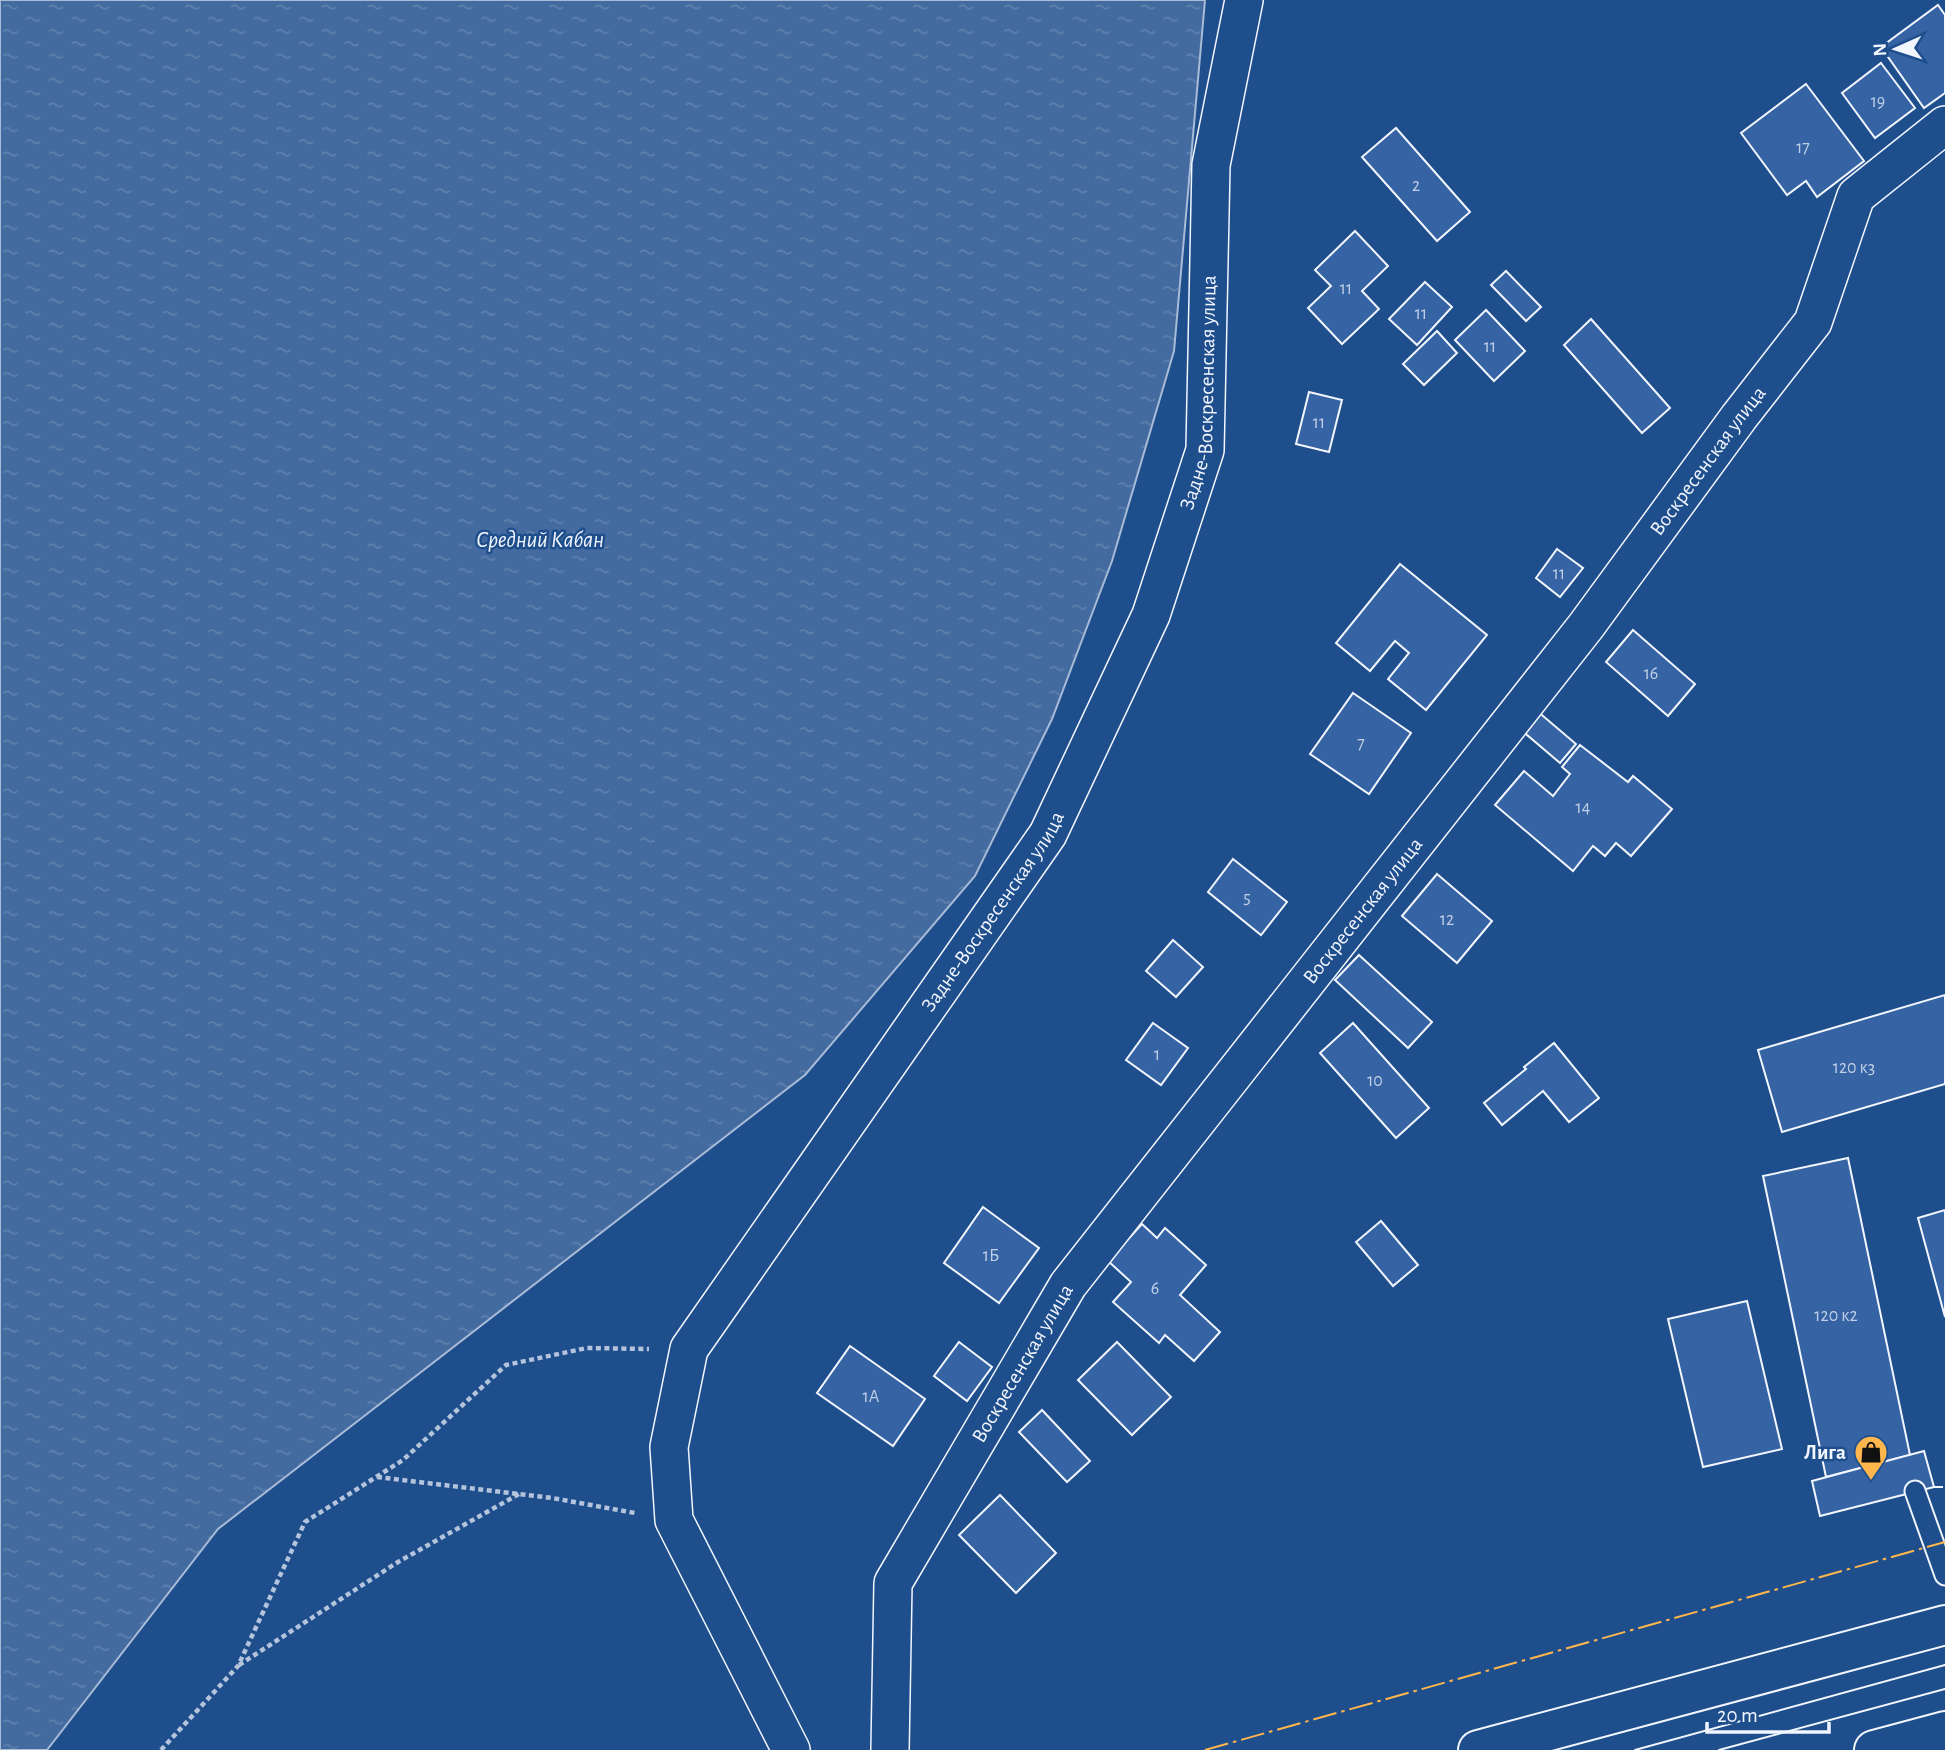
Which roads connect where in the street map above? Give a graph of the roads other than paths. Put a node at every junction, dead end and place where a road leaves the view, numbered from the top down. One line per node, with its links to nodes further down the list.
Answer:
1 (1244, 0): 7 (street, Задне-Воскресенская улица)
2 (1945, 125): 8 (street, Воскресенская улица)
3 (1915, 1491): 4 (lane)
4 (1945, 1575)
5 (1945, 1625): 9 (main road)
6 (1945, 1731): 10 (main road)
7 (791, 1750)
8 (890, 1750)
9 (1478, 1750)
10 (1874, 1750)

